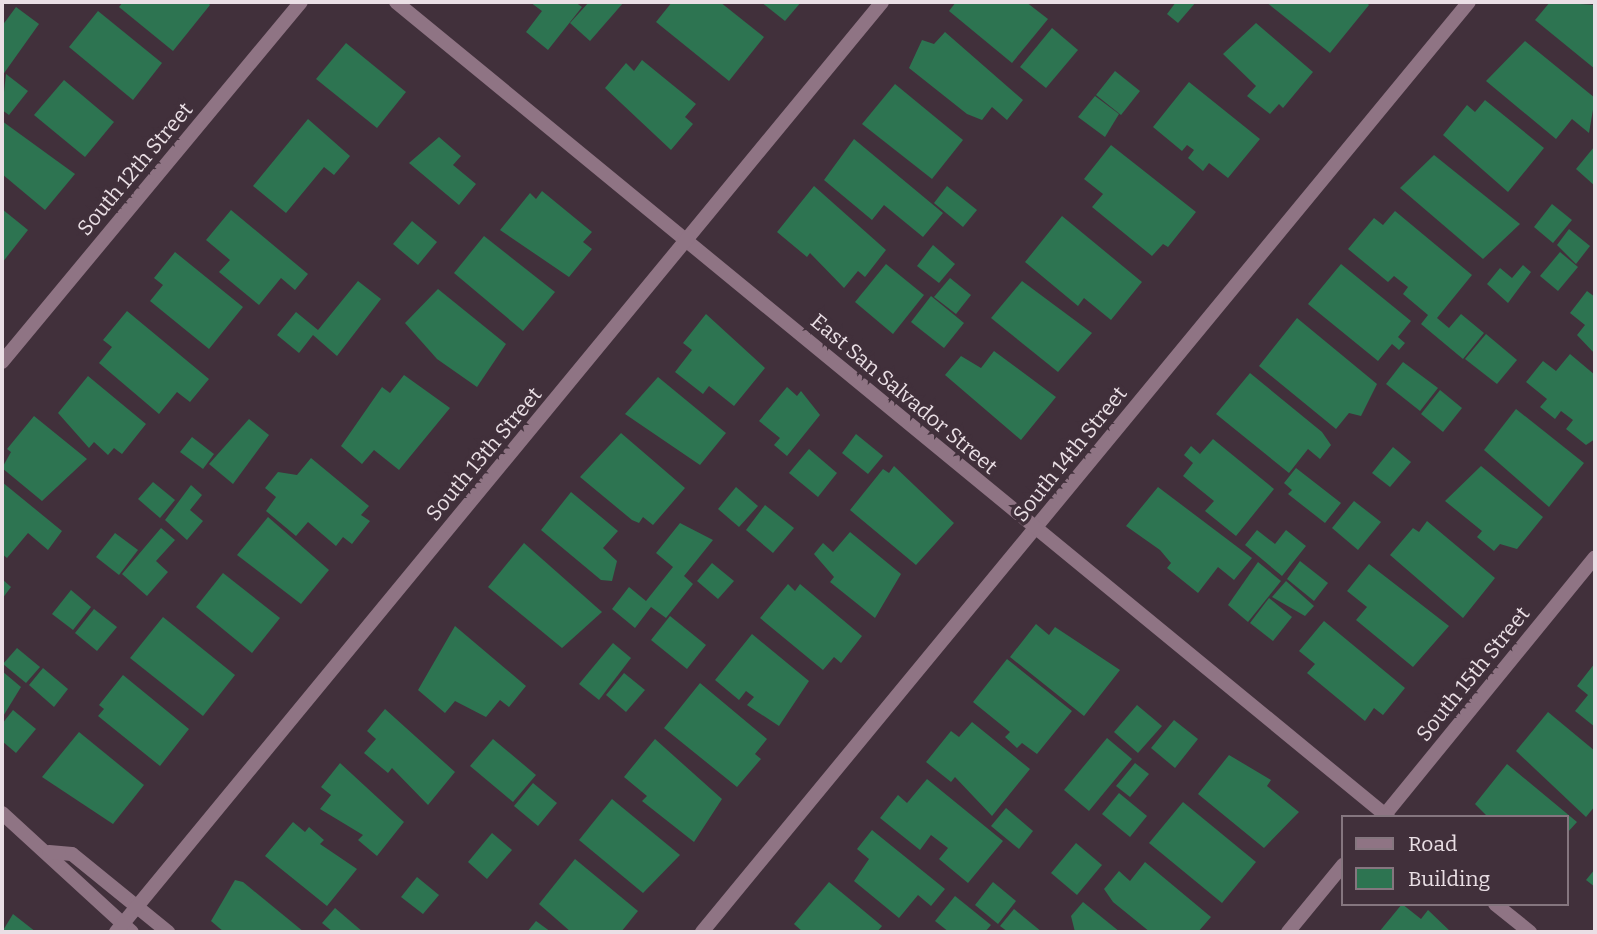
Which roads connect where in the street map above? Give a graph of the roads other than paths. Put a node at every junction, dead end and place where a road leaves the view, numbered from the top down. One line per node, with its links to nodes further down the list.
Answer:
1 (301, 2): 6 (street, South 12th Street)
2 (396, 2): 5 (street, East San Salvador Street)
3 (882, 2): 5 (street, South 13th Street)
4 (1469, 2): 7 (street, South 14th Street)
5 (687, 241): 7 (street, East San Salvador Street); 15 (street, South 13th Street)
6 (2, 362)
7 (1035, 530): 10 (street, East San Salvador Street); 18 (street, South 14th Street)
8 (1595, 557): 11 (street, South 15th Street)
9 (2, 813): 12 (street)
10 (1384, 815)
11 (1386, 815)
12 (49, 852): 15 (street); 16 (street)
13 (1342, 866): 19 (street)
14 (1498, 906): 20 (street)
15 (137, 907): 16 (street, South 13th Street); 17 (street)
16 (124, 930)
17 (168, 932)
18 (702, 932)
19 (1288, 932)
20 (1530, 932)

